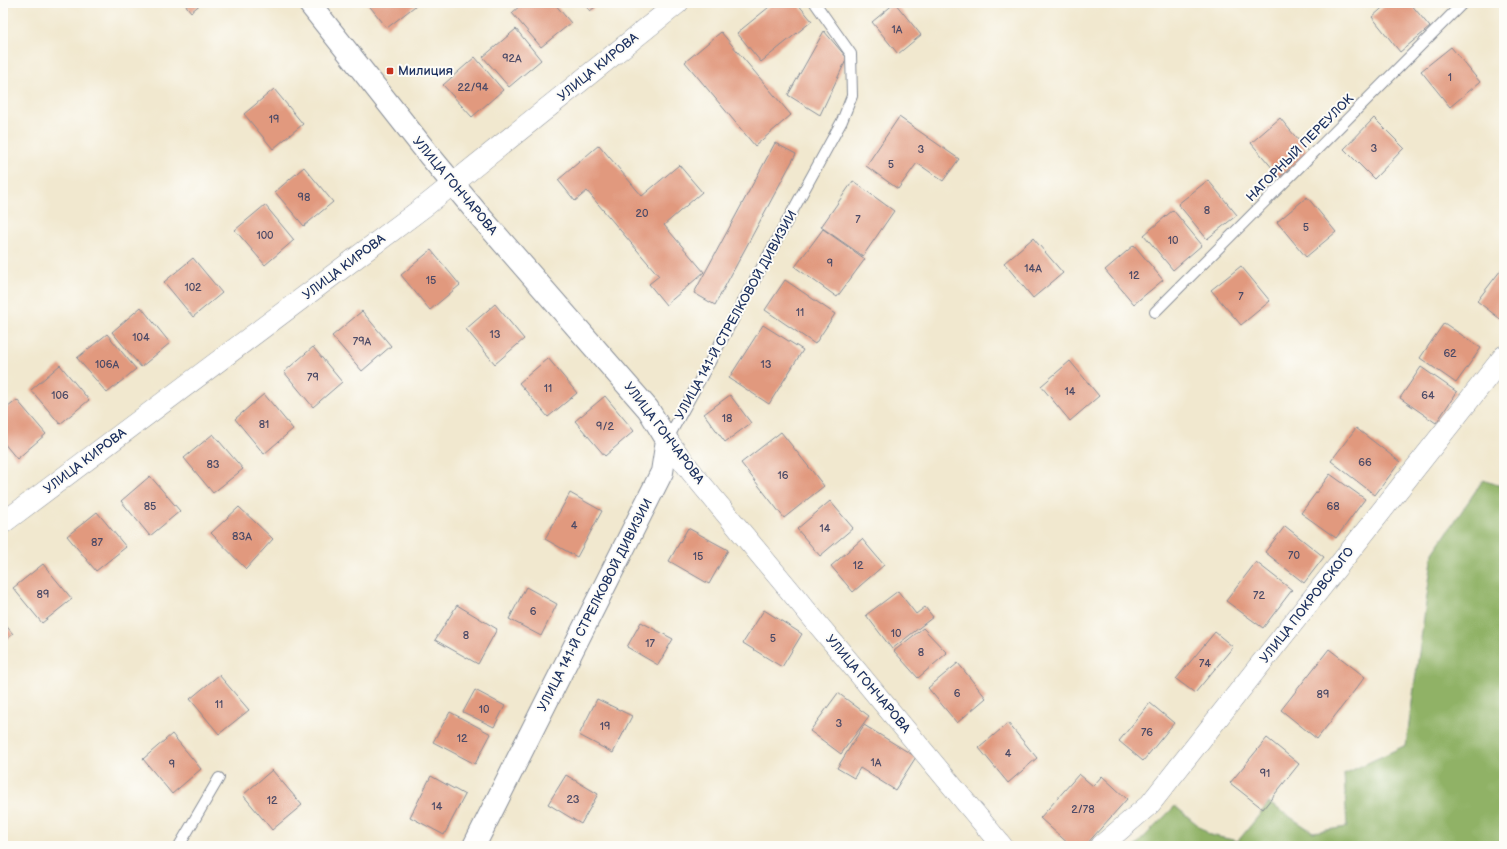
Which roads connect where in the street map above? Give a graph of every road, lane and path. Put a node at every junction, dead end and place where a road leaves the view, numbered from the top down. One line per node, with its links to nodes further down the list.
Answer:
1 (309, 3): 5 (main road, УЛИЦА ГОНЧАРОВА)
2 (678, 3): 5 (street, УЛИЦА КИРОВА)
3 (815, 3): 8 (lane, УЛИЦА 141-Й СТРЕЛКОВОЙ ДИВИЗИИ)
4 (1463, 3): 6 (lane, НАГОРНЫЙ ПЕРЕУЛОК)
5 (452, 183): 8 (main road, УЛИЦА ГОНЧАРОВА); 9 (street, УЛИЦА КИРОВА)
6 (1155, 312)
7 (1504, 356): 14 (street, УЛИЦА ПОКРОВСКОГО)
8 (667, 440): 12 (main road, УЛИЦА 141-Й СТРЕЛКОВОЙ ДИВИЗИИ); 13 (street, УЛИЦА ГОНЧАРОВА)
9 (3, 522)
10 (219, 778): 11 (lane)
11 (179, 846)
12 (474, 846)
13 (1002, 846)
14 (1101, 846)

